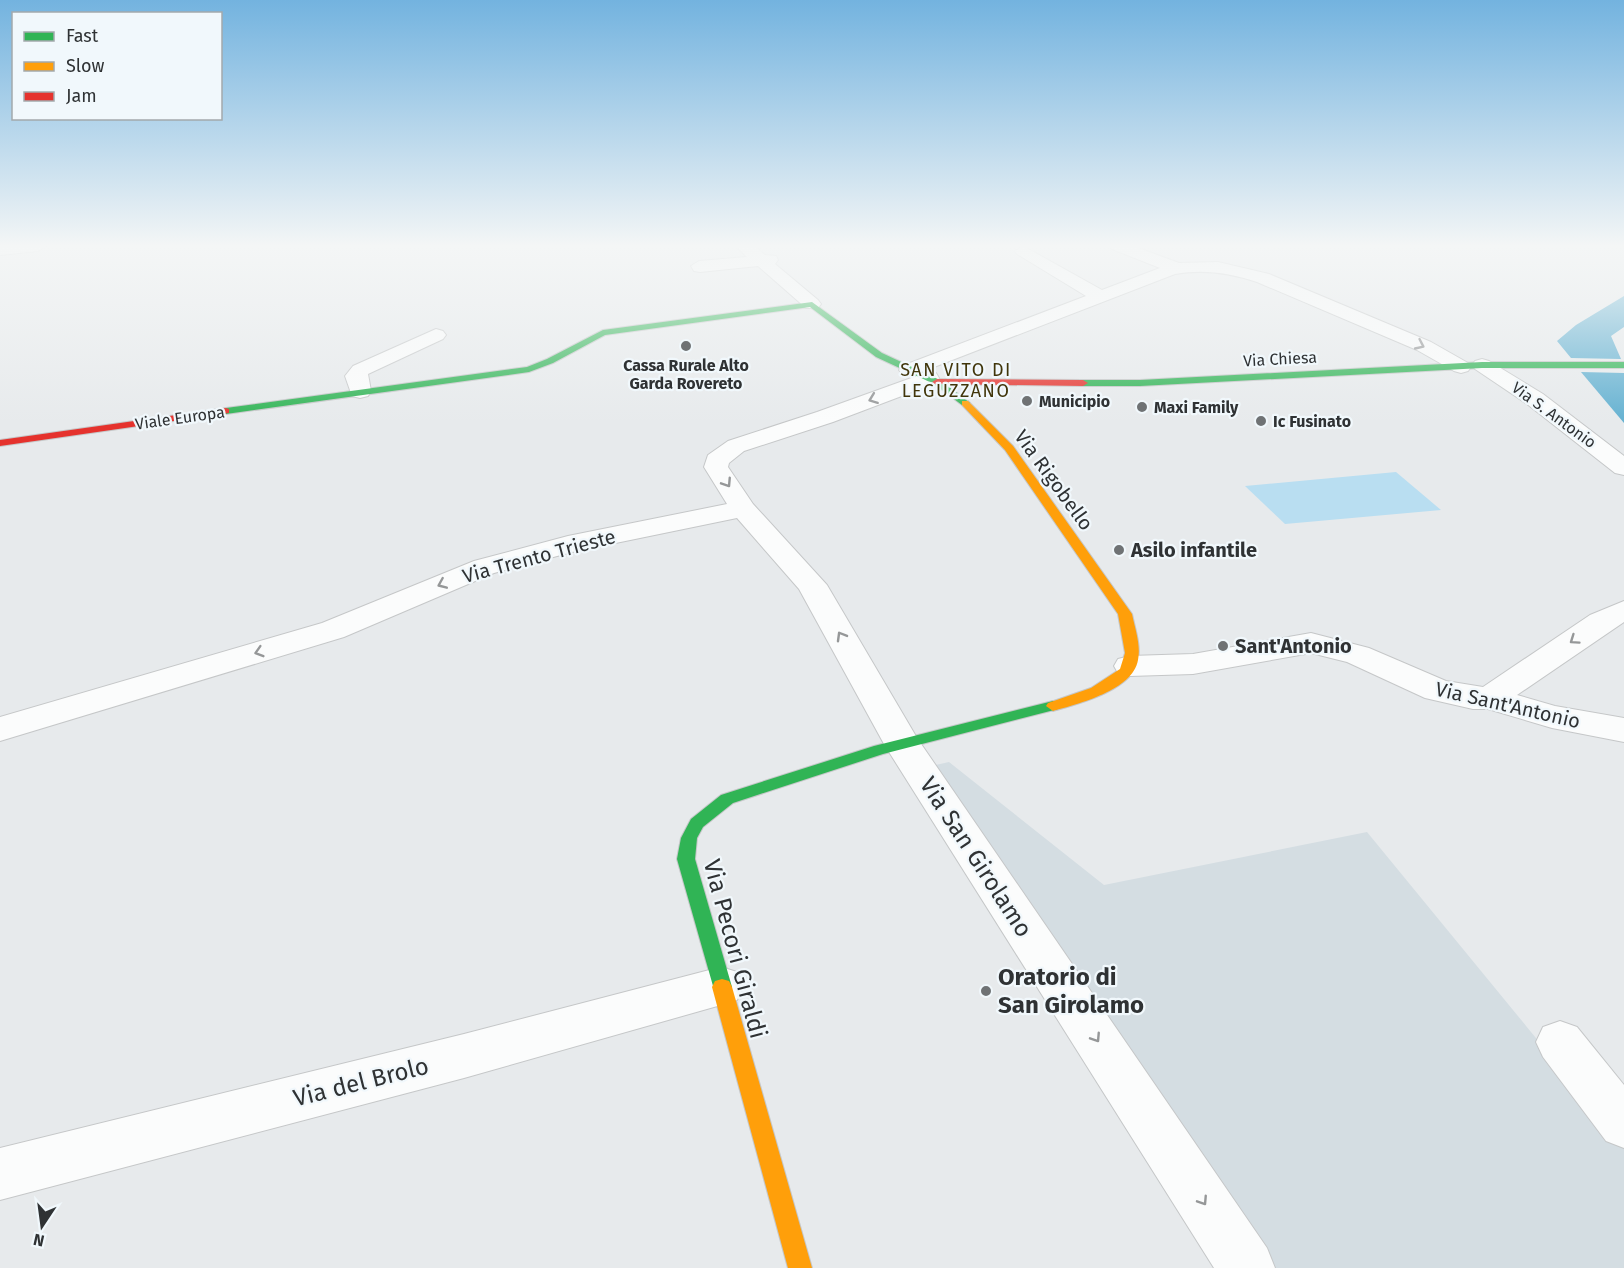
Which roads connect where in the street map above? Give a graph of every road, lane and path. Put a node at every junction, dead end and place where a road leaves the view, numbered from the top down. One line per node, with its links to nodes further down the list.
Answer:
1 (804, 305): 9 (main road, Viale Europa)
2 (814, 305): 8 (main road, Via Rigobello)
3 (1080, 305): 8 (street)
4 (1327, 305): 7 (street, Via S. Antonio, one-way to 7)
5 (436, 335): 9 (street)
6 (1618, 365): 7 (main road, Via Chiesa)
7 (1472, 366): 8 (main road, Via Chiesa); 11 (street, Via S. Antonio)
8 (924, 377): 12 (street, one-way to 12); 14 (main road, Via Rigobello)
9 (360, 391): 10 (main road, Viale Europa)
10 (0, 443)
11 (1624, 468)
12 (743, 508): 16 (street, Via Trento Trieste, one-way to 16); 18 (street, Via San Girolamo, one-way to 12)
13 (1624, 610): 15 (street, one-way to 15)
14 (1130, 666): 15 (street, Via Sant'Antonio); 18 (main road)
15 (1490, 698): 17 (street, Via Sant'Antonio)
16 (0, 729)
17 (1624, 730)
18 (902, 744): 19 (main road, Via Pecori Giraldi); 24 (street, Via San Girolamo, one-way to 24)
19 (721, 986): 22 (street, Via del Brolo); 23 (main road, Via Pecori Giraldi)
20 (1560, 1042): 21 (street)
21 (1624, 1124)
22 (0, 1174)
23 (800, 1268)
24 (1247, 1268)

